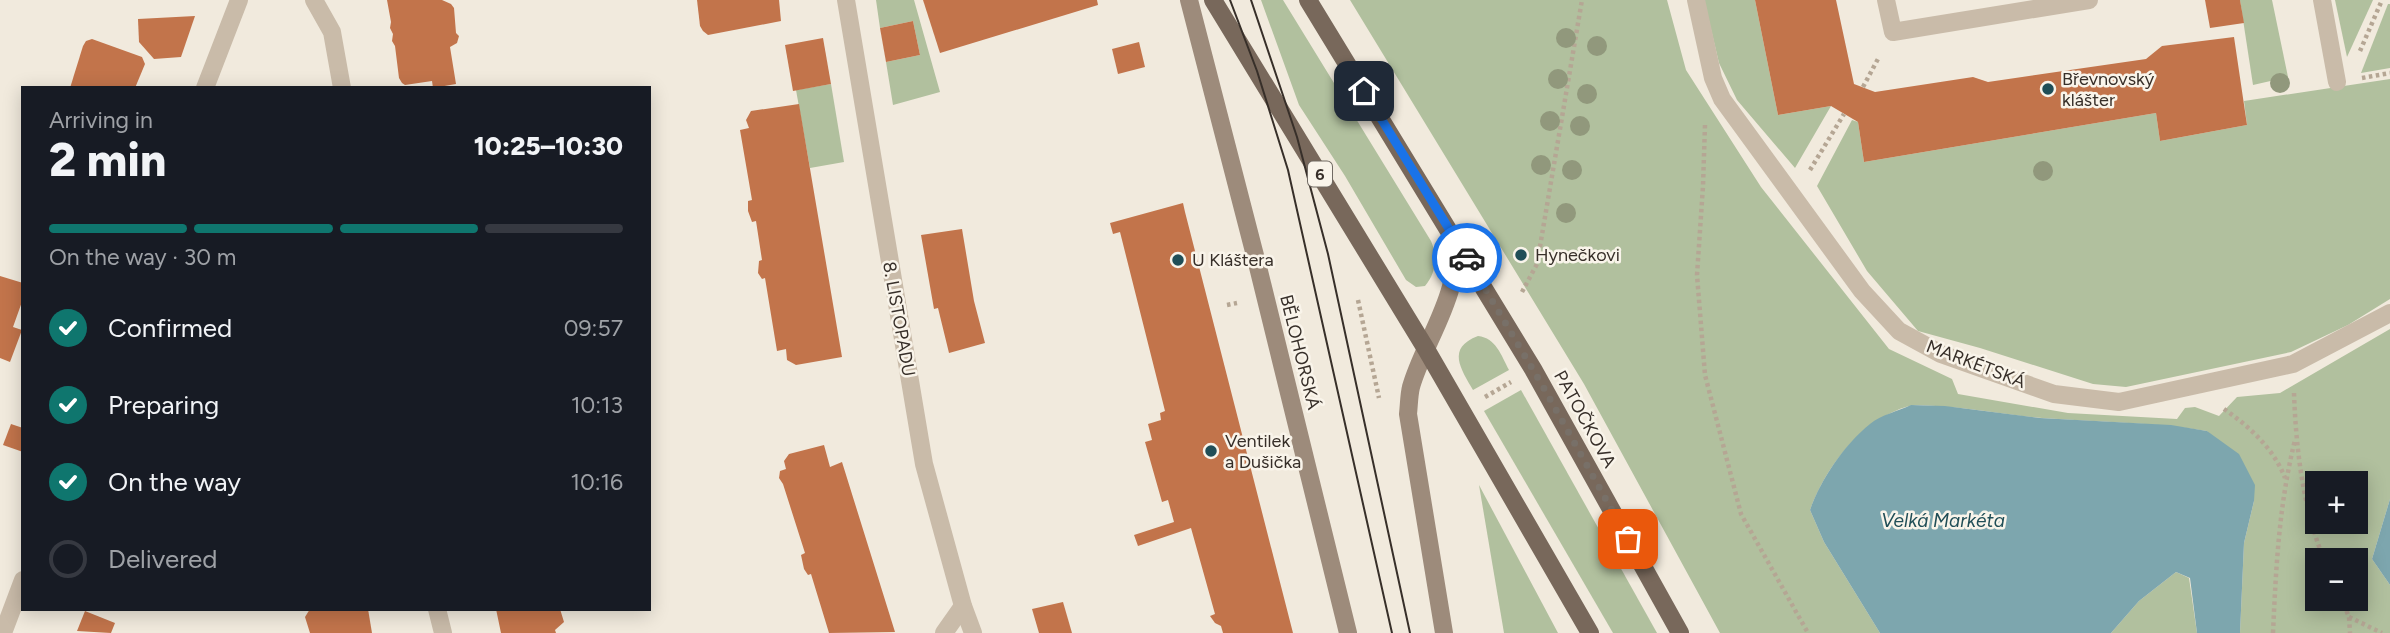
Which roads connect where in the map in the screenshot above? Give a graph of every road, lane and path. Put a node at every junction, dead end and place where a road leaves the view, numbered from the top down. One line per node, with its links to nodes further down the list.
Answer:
1 (239, 0): 15 (street)
2 (314, 0): 16 (street)
3 (846, 0): 35 (street, 8. LISTOPADU)
4 (1189, 0): 43 (street, BĚLOHORSKÁ)
5 (1213, 0): 25 (main road, 6)
6 (1308, 0): 19 (main road)
7 (1582, 0): 20 (path)
8 (1696, 0): 13 (street, MARKÉTSKÁ)
9 (1886, 0): 10 (street)
10 (2089, 0)
11 (2322, 0): 14 (street)
12 (2382, 0): 14 (path)
13 (1713, 78): 18 (street, MARKÉTSKÁ); 47 (path)
14 (2337, 82)
15 (206, 86)
16 (342, 86)
17 (1844, 114): 18 (path)
18 (1794, 197): 28 (street, MARKÉTSKÁ)
19 (1449, 228): 25 (street); 46 (main road, PATOČKOVA)
20 (1522, 292)
21 (1358, 300): 30 (path)
22 (1238, 302): 23 (path)
23 (1227, 305)
24 (2390, 313): 26 (street, MARKÉTSKÁ)
25 (1426, 349): 44 (street); 45 (main road, 6)
26 (2293, 363): 28 (street, MARKÉTSKÁ); 31 (path)
27 (1516, 379): 29 (path)
28 (2180, 388): 32 (path)
29 (1478, 401)
30 (1381, 407)
31 (2295, 437): 32 (path); 33 (path)
32 (2285, 478): 48 (path)
33 (2320, 548)
34 (21, 585): 39 (street)
35 (963, 606): 41 (street); 42 (street, 8. LISTOPADU)
36 (438, 611): 40 (street)
37 (2346, 611): 38 (path)
38 (2349, 617): 49 (path); 50 (path)
39 (3, 633)
40 (443, 633)
41 (944, 633)
42 (973, 633)
43 (1348, 633)
44 (1444, 633)
45 (1590, 633)
46 (1680, 633)
47 (1808, 633)
48 (2273, 633)
49 (2350, 633)
50 (2382, 633)

